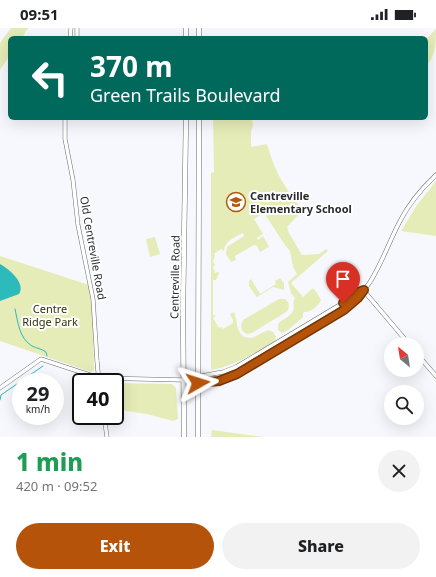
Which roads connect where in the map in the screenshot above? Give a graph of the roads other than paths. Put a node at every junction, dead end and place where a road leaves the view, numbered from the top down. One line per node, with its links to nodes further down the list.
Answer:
1 (65, 120): 9 (street, Old Centreville Road)
2 (186, 120): 13 (highway, Centreville Road)
3 (199, 120): 10 (highway, Centreville Road)
4 (436, 175): 5 (street)
5 (364, 290): 6 (street); 10 (street); 14 (street)
6 (403, 337)
7 (424, 362): 11 (street)
8 (80, 373): 15 (street)
9 (98, 373)
10 (198, 376): 13 (street); 14 (highway, Centreville Road)
11 (436, 376)
12 (124, 380): 13 (street)
13 (184, 380): 14 (street); 18 (highway, Centreville Road)
14 (198, 383): 19 (highway, Centreville Road)
15 (0, 388)
16 (106, 425): 17 (street)
17 (108, 437)
18 (184, 437)
19 (198, 437)

